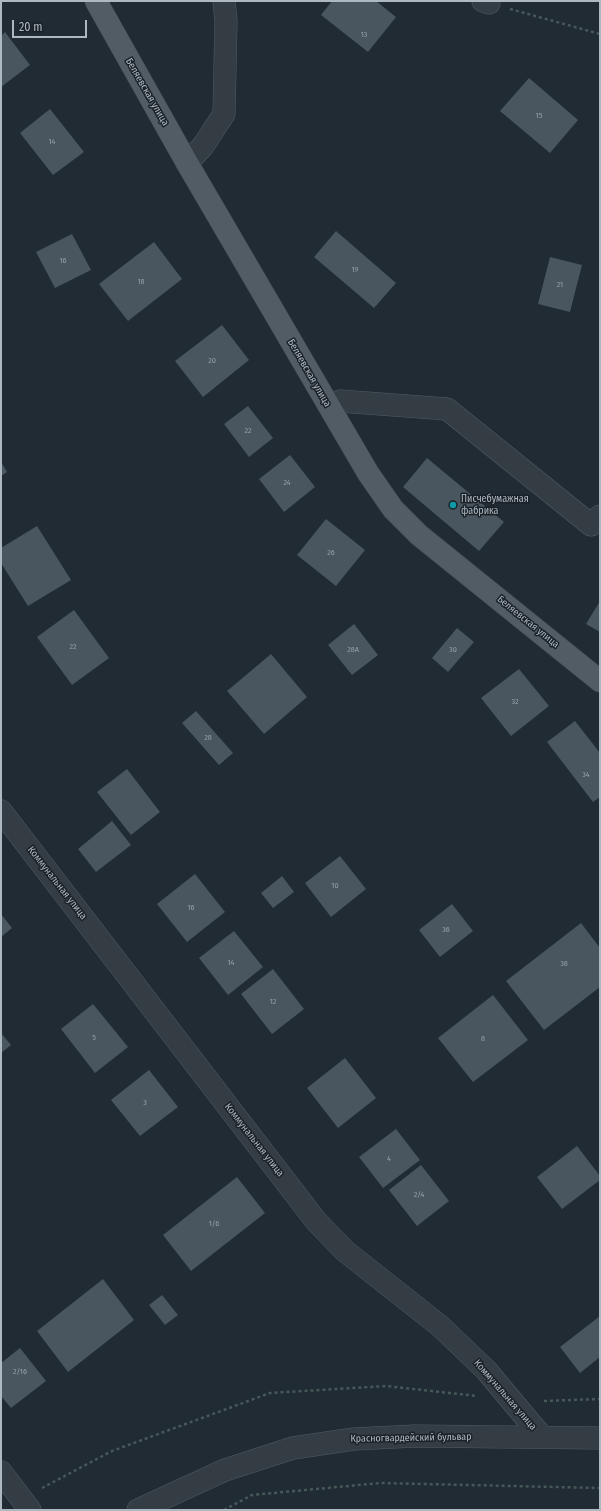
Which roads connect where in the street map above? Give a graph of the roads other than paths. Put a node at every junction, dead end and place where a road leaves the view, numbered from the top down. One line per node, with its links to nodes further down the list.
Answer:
1 (96, 1): 3 (main road, Беляевская улица)
2 (224, 1): 3 (street)
3 (187, 163): 6 (main road, Беляевская улица)
4 (340, 401): 5 (street)
5 (600, 516)
6 (600, 681)
7 (1, 811): 8 (street, Коммунальная улица)
8 (542, 1437): 9 (street, Красногвардейский бульвар); 12 (street, Красногвардейский бульвар)
9 (600, 1438)
10 (1, 1472): 11 (street)
11 (26, 1504)
12 (138, 1510)

